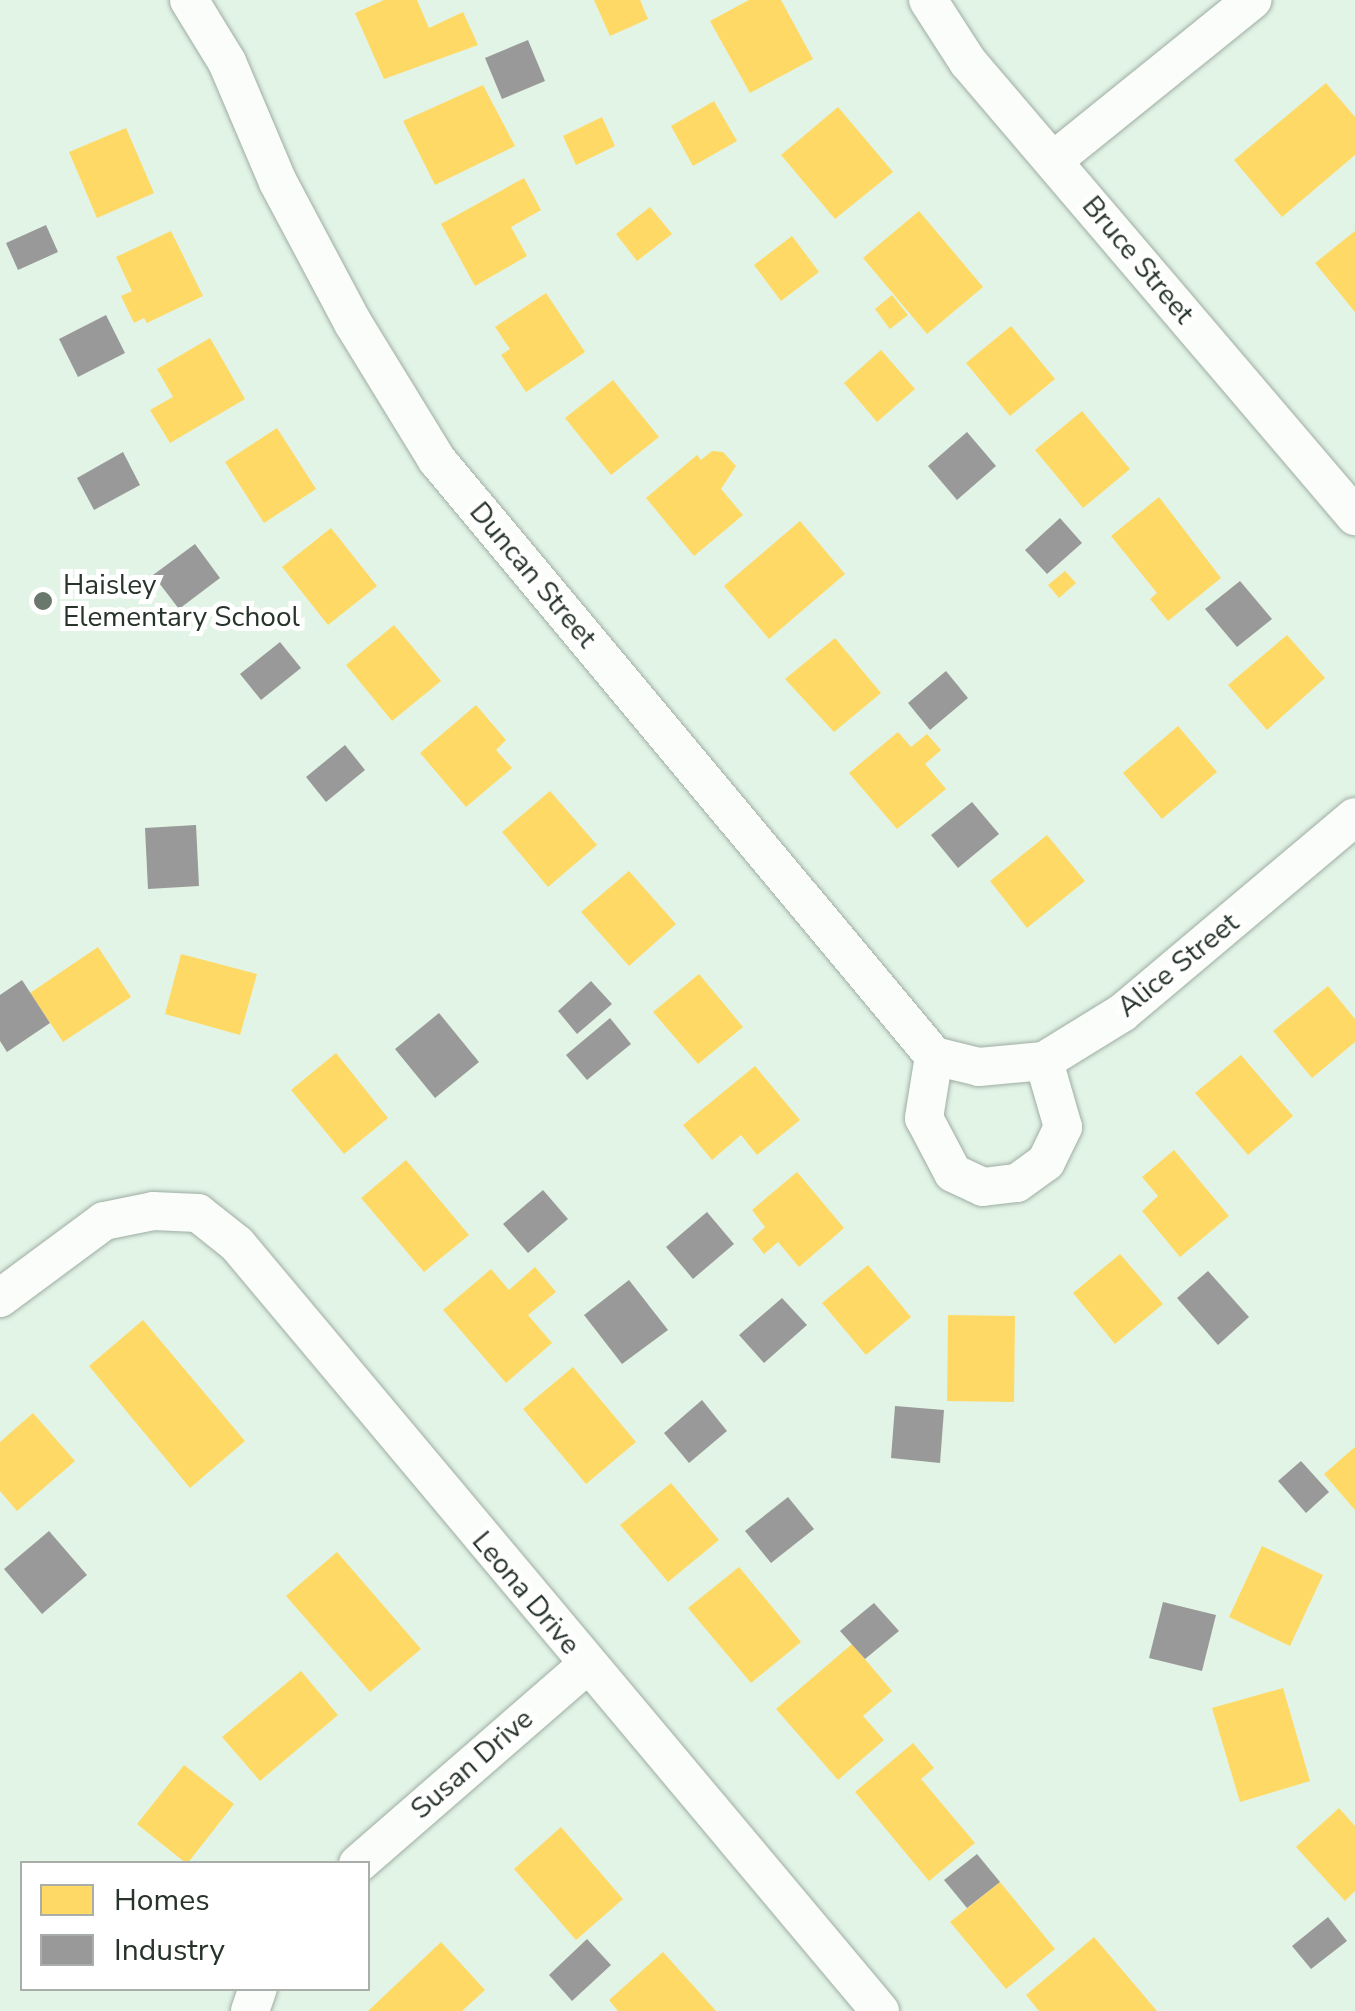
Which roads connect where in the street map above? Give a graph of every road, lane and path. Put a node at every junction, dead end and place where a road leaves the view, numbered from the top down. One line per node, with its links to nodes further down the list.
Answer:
1 (188, 0): 7 (street, Duncan Street)
2 (928, 0): 4 (street, Bruce Street)
3 (1252, 0): 4 (street)
4 (1054, 160): 5 (street, Bruce Street)
5 (1355, 516)
6 (1355, 817): 8 (street, Alice Street)
7 (934, 1056): 8 (street, Alice Street); 8 (street)
8 (1044, 1061)
9 (0, 1298): 10 (street, Leona Drive)
10 (586, 1666): 11 (street, Susan Drive); 12 (street, Leona Drive)
11 (361, 1861)
12 (880, 2011)

